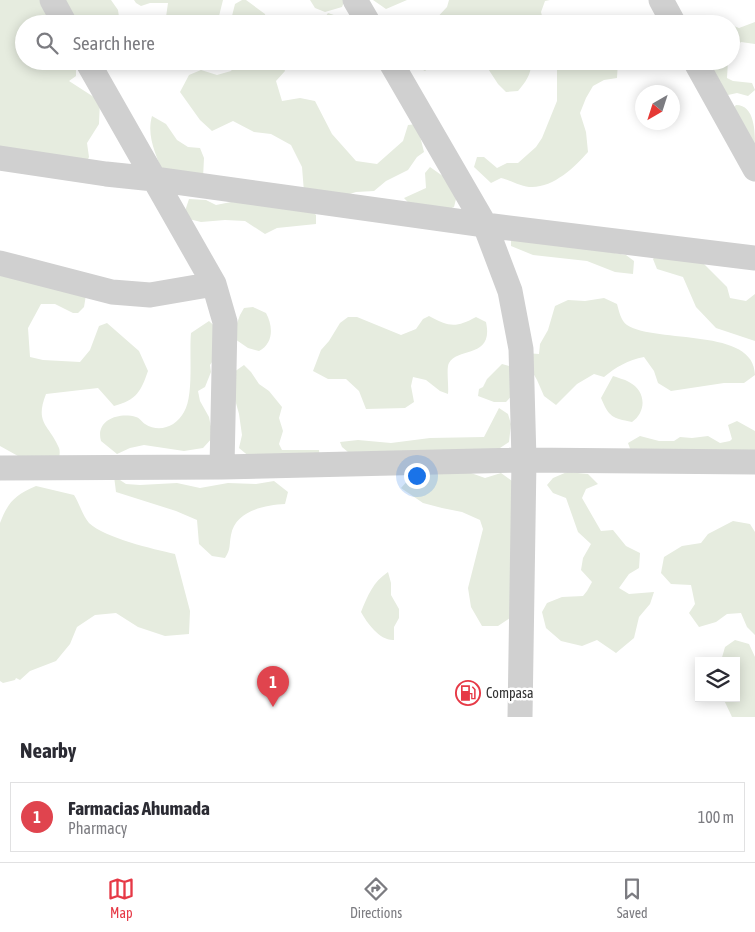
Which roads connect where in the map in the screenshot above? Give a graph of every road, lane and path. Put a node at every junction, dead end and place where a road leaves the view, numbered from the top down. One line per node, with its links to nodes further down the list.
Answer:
1 (52, 0): 4 (street)
2 (355, 0): 5 (street)
3 (661, 0): 6 (street)
4 (60, 15)
5 (364, 15)
6 (669, 15)
7 (92, 70): 12 (street)
8 (395, 70): 13 (street)
9 (700, 70): 11 (street)
10 (0, 158): 12 (street)
11 (755, 169)
12 (154, 179): 13 (street); 16 (street)
13 (485, 225): 14 (street); 17 (street)
14 (755, 258)
15 (0, 263): 16 (street)
16 (214, 284): 19 (street)
17 (524, 460): 18 (street); 19 (street); 21 (street)
18 (755, 462)
19 (222, 467): 20 (street)
20 (0, 468)
21 (520, 717)

